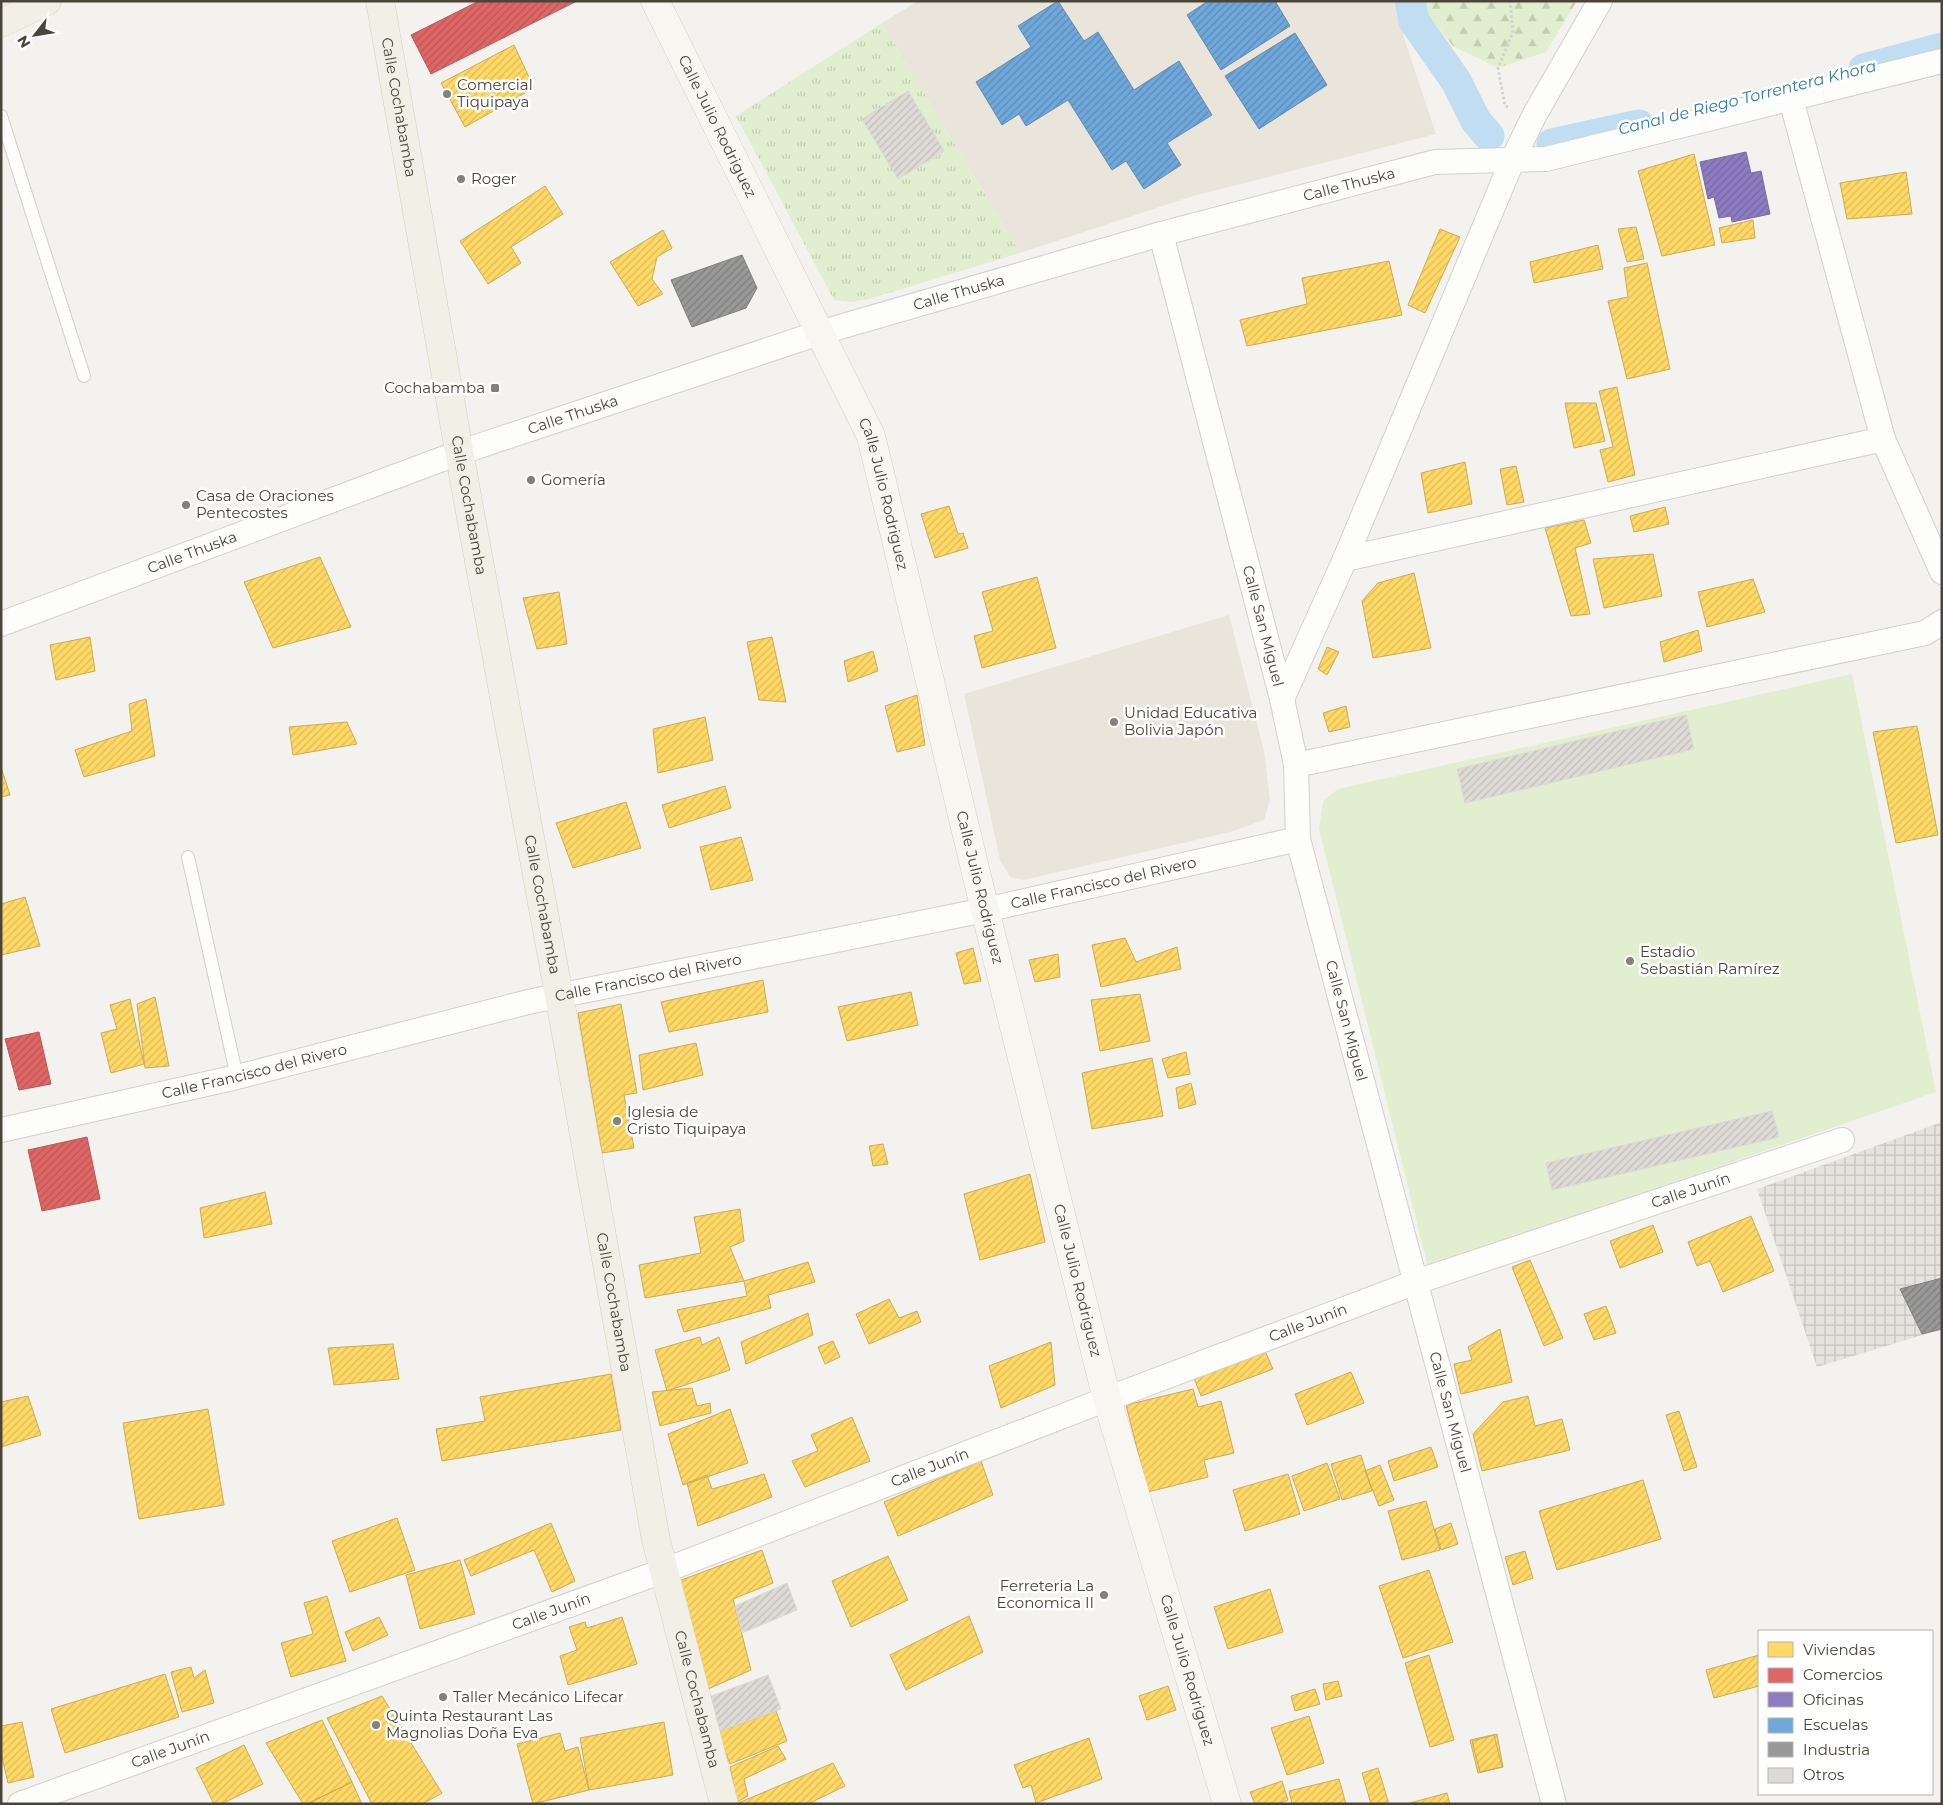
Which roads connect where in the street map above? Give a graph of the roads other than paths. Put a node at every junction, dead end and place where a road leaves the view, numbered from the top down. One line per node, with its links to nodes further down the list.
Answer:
1 (47, 1): 5 (main road)
2 (380, 1): 14 (main road, Calle Cochabamba)
3 (655, 1): 11 (main road, Calle Julio Rodriguez)
4 (1600, 1): 9 (street)
5 (1, 23)
6 (1942, 61): 7 (street, Calle Thuska)
7 (1791, 99): 9 (street, Calle Thuska); 13 (street)
8 (1, 116): 12 (lane)
9 (1513, 159): 10 (street, Calle Thuska); 15 (street)
10 (1161, 234): 11 (street, Calle Thuska); 19 (street, Calle San Miguel)
11 (819, 333): 14 (street, Calle Thuska); 23 (main road, Calle Julio Rodriguez)
12 (84, 376)
13 (1883, 439): 15 (street); 16 (street)
14 (461, 452): 18 (street, Calle Thuska); 24 (main road, Calle Cochabamba)
15 (1346, 559): 19 (street)
16 (1942, 572)
17 (1942, 622): 20 (street)
18 (1, 624)
19 (1282, 700): 20 (street, Calle San Miguel)
20 (1296, 765): 21 (street, Calle San Miguel)
21 (1298, 839): 23 (street, Calle Francisco del Rivero); 28 (street, Calle San Miguel)
22 (188, 857): 25 (lane)
23 (985, 910): 24 (street, Calle Francisco del Rivero); 29 (main road, Calle Julio Rodriguez)
24 (559, 995): 25 (street, Calle Francisco del Rivero); 30 (main road, Calle Cochabamba)
25 (237, 1077): 26 (street, Calle Francisco del Rivero)
26 (1, 1130)
27 (1842, 1140): 28 (street, Calle Junín)
28 (1416, 1282): 29 (street, Calle Junín); 34 (street, Calle San Miguel)
29 (1107, 1399): 30 (street, Calle Junín); 33 (main road, Calle Julio Rodriguez)
30 (663, 1572): 31 (street, Calle Junín); 32 (main road, Calle Cochabamba)
31 (20, 1804)
32 (724, 1804)
33 (1227, 1804)
34 (1554, 1804)

